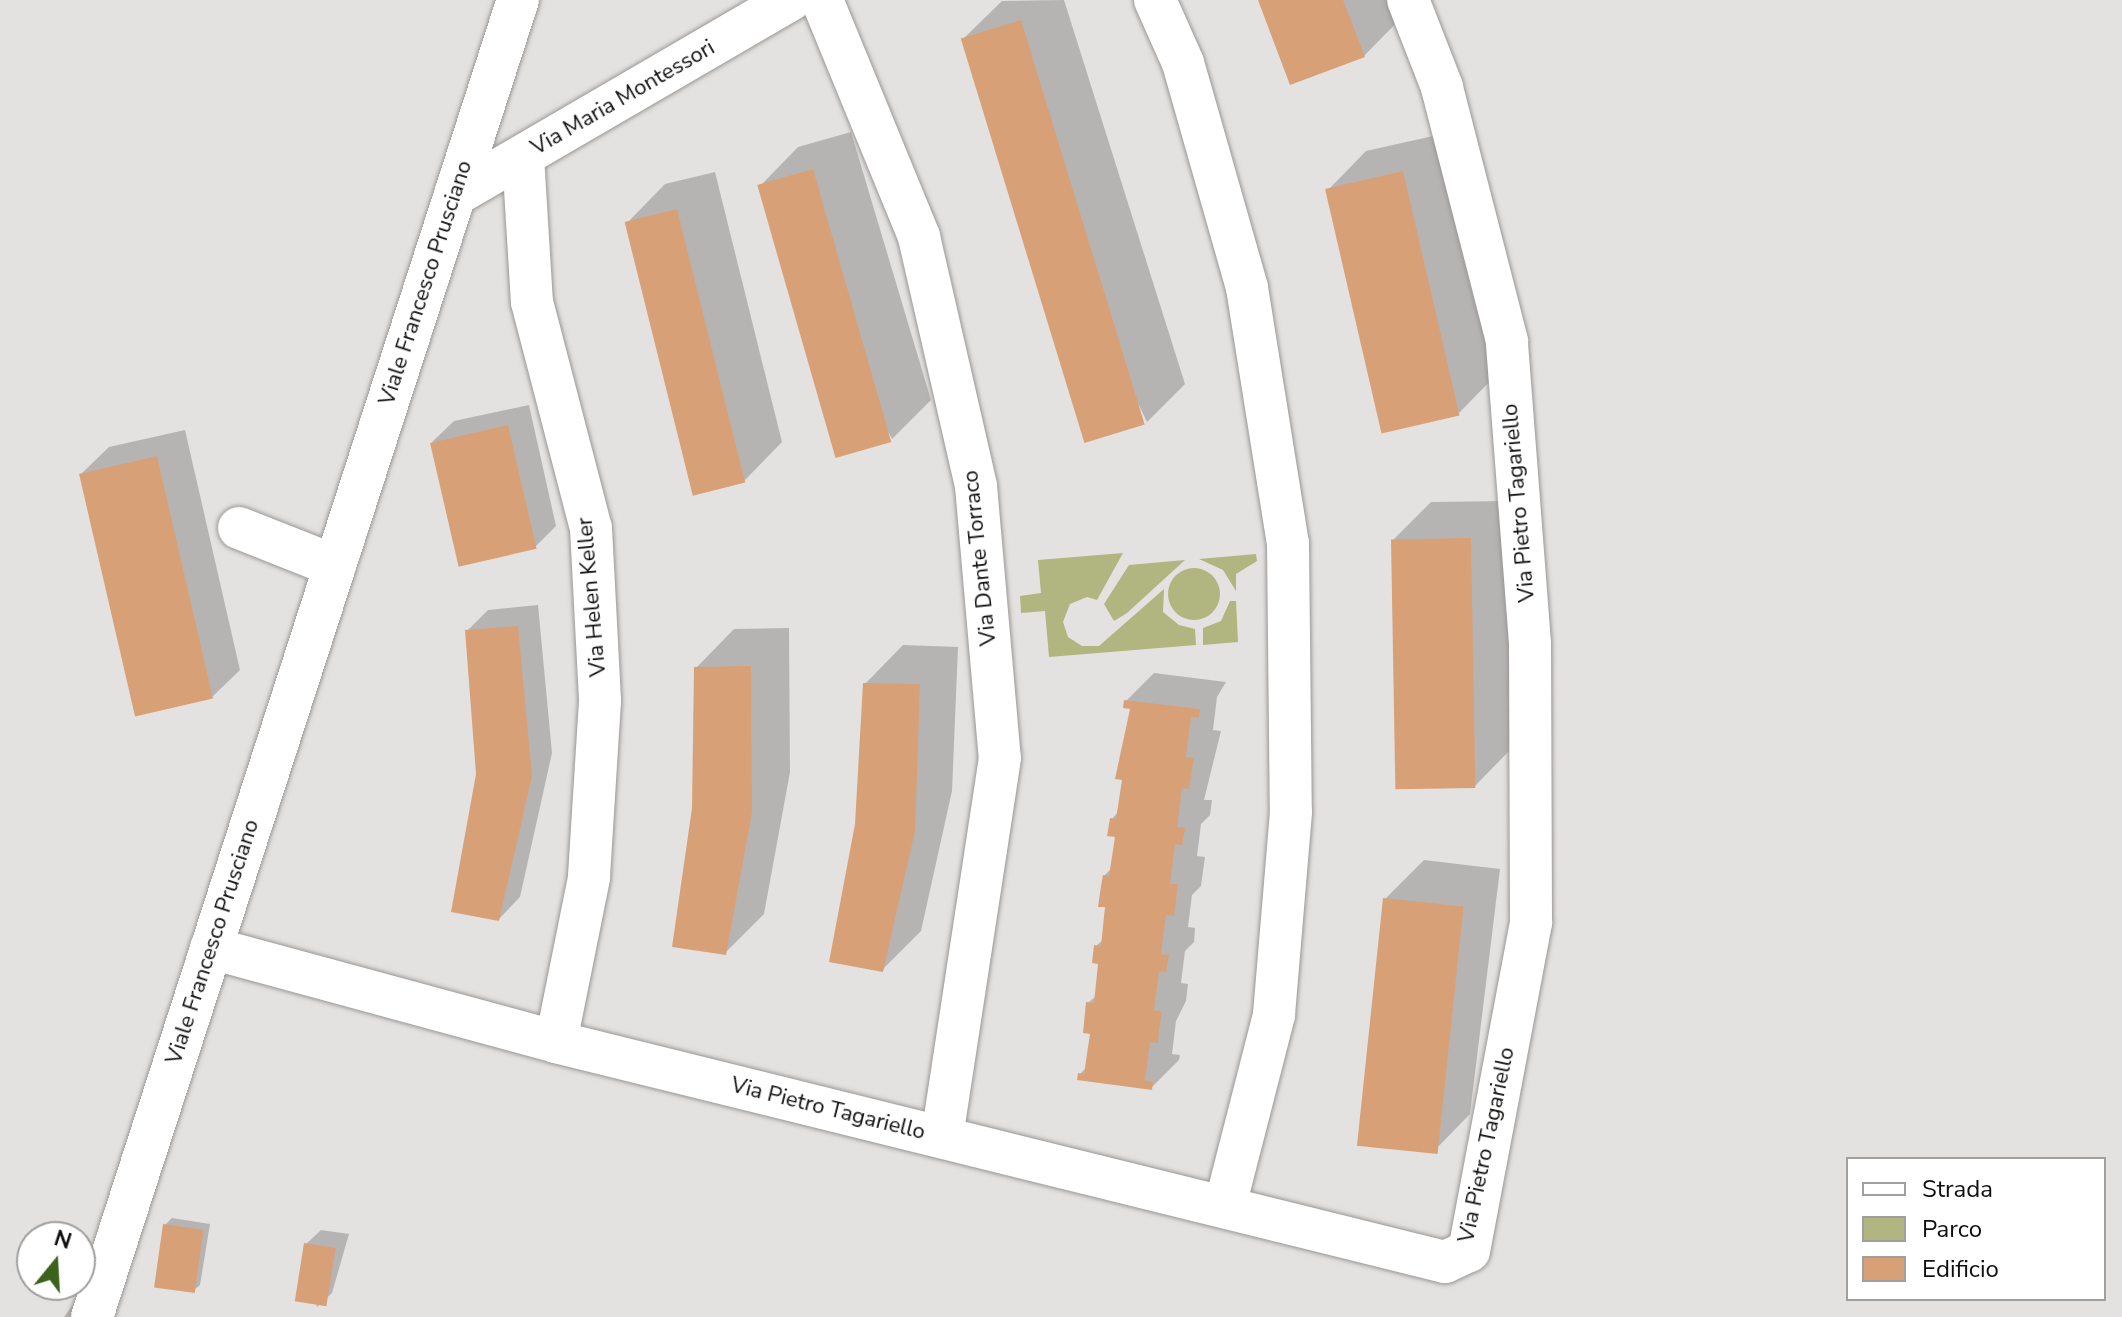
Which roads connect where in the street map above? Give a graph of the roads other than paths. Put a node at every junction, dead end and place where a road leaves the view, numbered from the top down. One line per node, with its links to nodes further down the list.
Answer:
1 (518, 0): 7 (street, Viale Francesco Prusciano)
2 (790, 0): 6 (street, Via Maria Montessori)
3 (822, 0): 12 (street, Via Dante Torraco)
4 (1155, 0): 13 (street)
5 (1408, 0): 13 (street, Via Pietro Tagariello)
6 (523, 156): 7 (street, Via Maria Montessori); 11 (street, Via Helen Keller)
7 (455, 195): 9 (street, Viale Francesco Prusciano)
8 (239, 528): 9 (street)
9 (335, 566): 10 (street, Viale Francesco Prusciano)
10 (211, 948): 11 (street, Via Pietro Tagariello); 14 (street, Viale Francesco Prusciano)
11 (556, 1042): 12 (street, Via Pietro Tagariello)
12 (942, 1137): 13 (street, Via Pietro Tagariello)
13 (1225, 1206)
14 (92, 1317)

